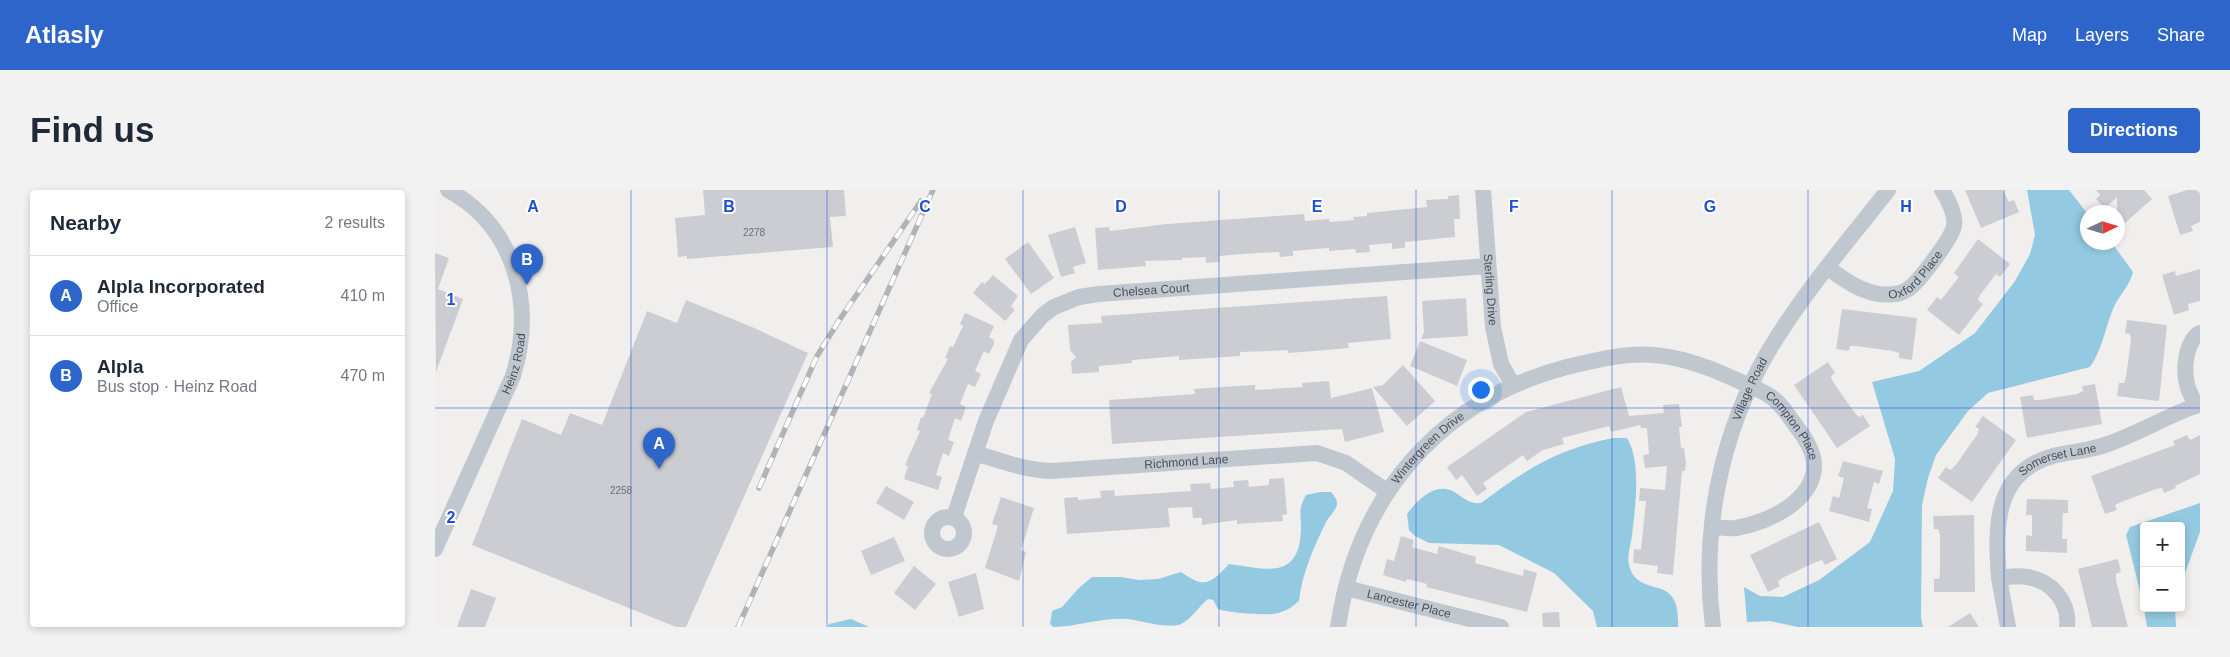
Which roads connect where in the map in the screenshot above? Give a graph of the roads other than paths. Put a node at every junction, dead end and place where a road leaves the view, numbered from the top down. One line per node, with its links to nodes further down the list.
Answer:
1 (447, 190): 15 (street, Heinz Road)
2 (1483, 190): 5 (street, Sterling Drive)
3 (1888, 190): 6 (street, Village Road)
4 (1942, 190): 6 (street, Oxford Place)
5 (1488, 266): 8 (street, Sterling Drive); 11 (street, Chelsea Court)
6 (1828, 268): 9 (street, Village Road)
7 (2200, 333): 10 (street)
8 (1513, 385): 9 (street, Wintergreen Drive); 12 (street, Wintergreen Drive)
9 (1750, 386): 14 (street, Village Road); 14 (street, Compton Place)
10 (2198, 405): 16 (street, Somerset Lane)
11 (975, 453): 12 (street, Richmond Lane); 13 (street, Chelsea Court)
12 (1388, 492): 17 (street, Wintergreen Drive)
13 (954, 518)
14 (1712, 527): 20 (street, Village Road)
15 (435, 549)
16 (1999, 578): 21 (street, Somerset Lane); 22 (street)
17 (1346, 588): 18 (street, Wintergreen Drive); 19 (street, Lancester Place)
18 (1338, 627)
19 (1501, 627)
20 (1713, 627)
21 (2009, 627)
22 (2067, 627)

